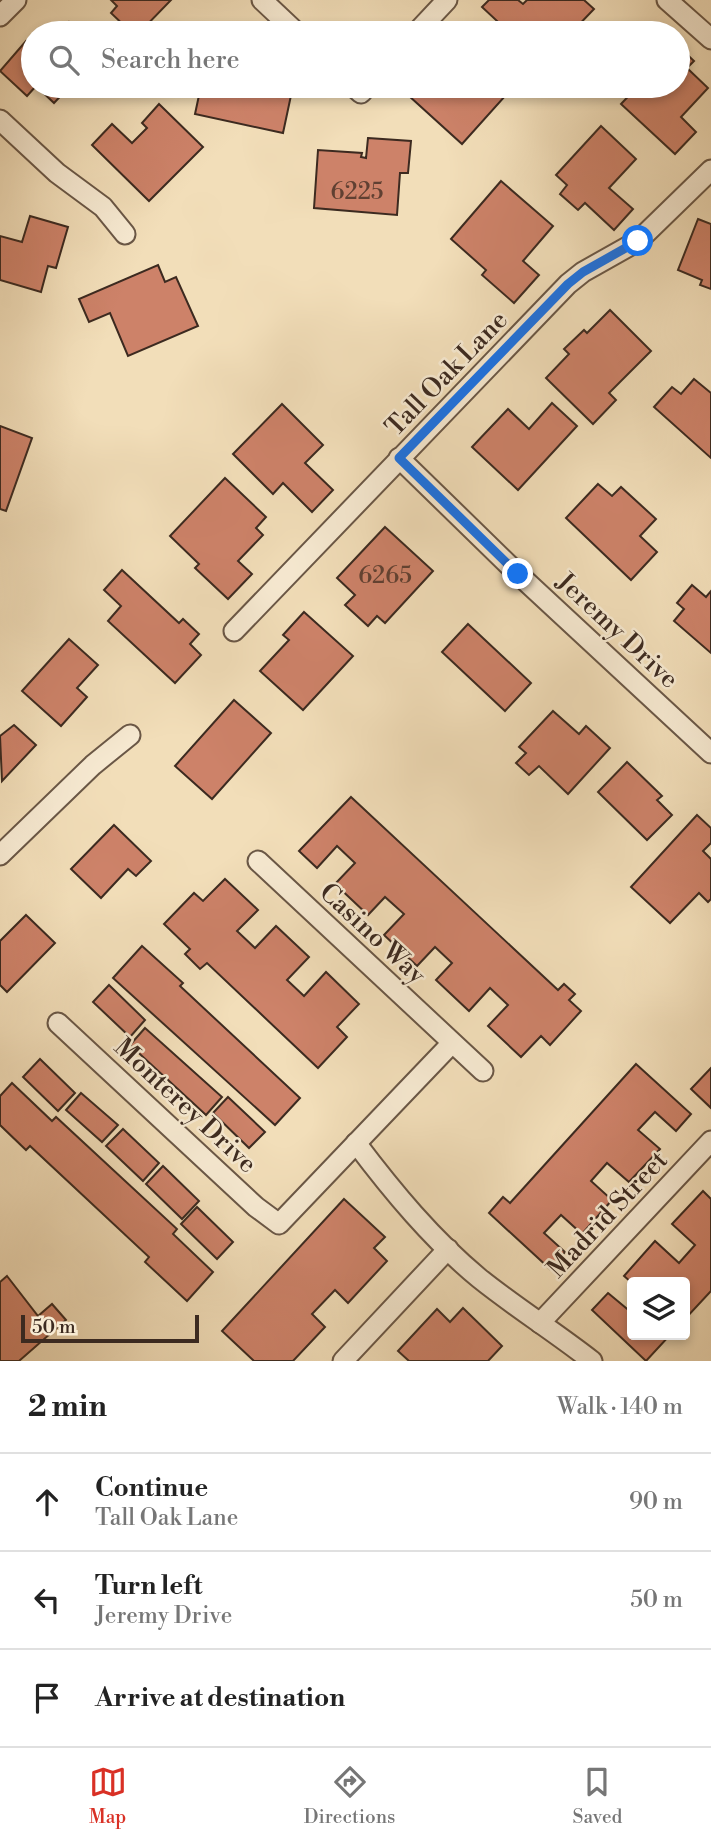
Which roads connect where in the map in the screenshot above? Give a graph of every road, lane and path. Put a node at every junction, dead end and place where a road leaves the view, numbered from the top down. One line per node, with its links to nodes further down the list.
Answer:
1 (16, 0): 5 (street)
2 (262, 0): 6 (street)
3 (447, 0): 7 (street)
4 (667, 0): 8 (street)
5 (0, 16)
6 (285, 21)
7 (427, 21)
8 (711, 39)
9 (0, 120): 11 (street)
10 (711, 170): 12 (street, Tall Oak Lane)
11 (125, 234)
12 (399, 458): 13 (street, Tall Oak Lane); 15 (street, Jeremy Drive)
13 (234, 631)
14 (130, 735): 16 (street)
15 (711, 753)
16 (0, 856)
17 (258, 861): 19 (street, Casino Way)
18 (58, 1023): 22 (street, Monterey Drive)
19 (453, 1042): 20 (street, Casino Way); 22 (street)
20 (483, 1071)
21 (711, 1141): 24 (street, Madrid Street)
22 (356, 1143): 23 (street)
23 (448, 1249): 24 (street); 25 (street)
24 (540, 1323): 26 (street)
25 (343, 1361)
26 (592, 1361)

